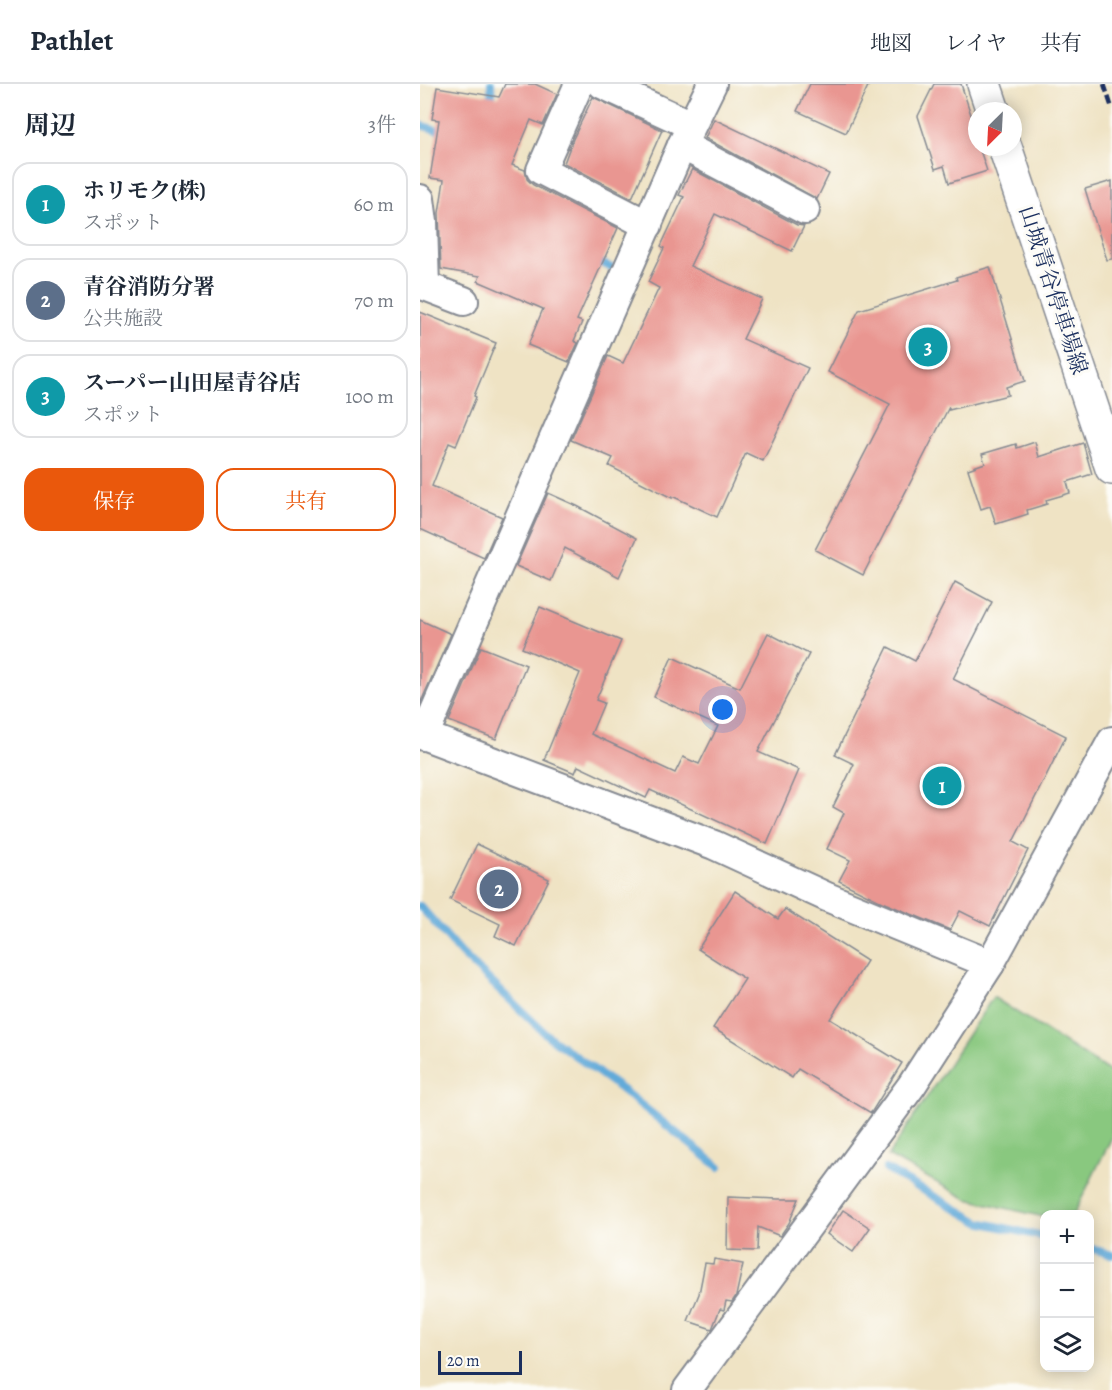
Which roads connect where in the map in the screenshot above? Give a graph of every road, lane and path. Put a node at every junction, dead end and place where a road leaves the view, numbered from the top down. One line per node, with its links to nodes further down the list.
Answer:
1 (579, 84): 10 (street)
2 (602, 84): 6 (street)
3 (712, 84): 6 (street)
4 (984, 84): 5 (main road)
5 (990, 102)
6 (687, 135): 9 (street); 10 (street)
7 (1008, 156): 13 (main road, 山城青谷停車場線)
8 (420, 199): 11 (street)
9 (805, 210)
10 (648, 225): 14 (street)
11 (423, 285): 12 (street)
12 (464, 301)
13 (1112, 468)
14 (422, 735): 16 (street)
15 (1112, 741): 16 (street)
16 (990, 964): 17 (street)
17 (687, 1390)

